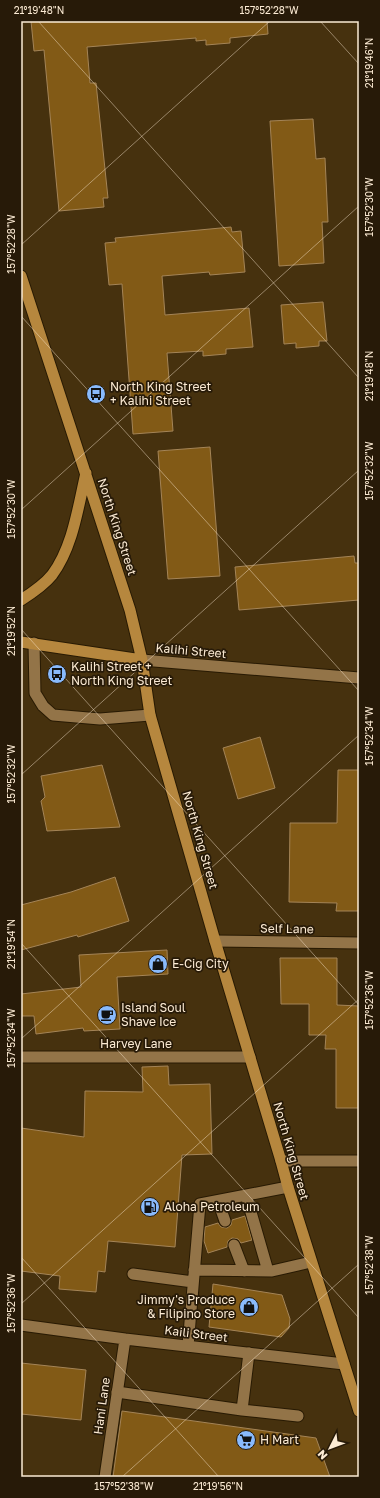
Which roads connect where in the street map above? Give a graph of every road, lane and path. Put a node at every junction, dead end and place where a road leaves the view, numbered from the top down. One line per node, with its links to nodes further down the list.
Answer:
1 (21, 276): 2 (main road, North King Street)
2 (86, 473): 3 (main road); 6 (main road, North King Street)
3 (21, 600)
4 (21, 642): 5 (main road, Kalihi Street)
5 (34, 643): 6 (main road, Kalihi Street); 8 (street)
6 (142, 660): 7 (street, Kalihi Street); 8 (main road, North King Street)
7 (359, 678)
8 (150, 715): 9 (main road, North King Street)
9 (215, 941): 10 (street, Self Lane); 12 (main road, North King Street)
10 (359, 943)
11 (21, 1057): 12 (street, Harvey Lane)
12 (250, 1057): 13 (main road, North King Street)
13 (281, 1161): 14 (street); 15 (main road, North King Street)
14 (359, 1161)
15 (288, 1187): 16 (street); 20 (main road, North King Street)
16 (246, 1195): 17 (street); 23 (street)
17 (218, 1201): 18 (street); 21 (street)
18 (226, 1221)
19 (234, 1245): 22 (street)
20 (311, 1262): 23 (street); 30 (main road, North King Street)
21 (194, 1270): 22 (street); 25 (street)
22 (244, 1271): 23 (street)
23 (268, 1271)
24 (133, 1274): 25 (street)
25 (193, 1282): 28 (street)
26 (21, 1325): 27 (street, Kaili Street)
27 (124, 1339): 28 (street, Kaili Street); 31 (street, Hani Lane)
28 (188, 1346): 29 (street, Kaili Street)
29 (249, 1353): 30 (street, Kaili Street); 32 (street)
30 (344, 1364): 33 (main road, North King Street)
31 (117, 1392): 32 (street); 35 (street, Hani Lane)
32 (242, 1410): 34 (street)
33 (359, 1411)
34 (298, 1416)
35 (105, 1477)

